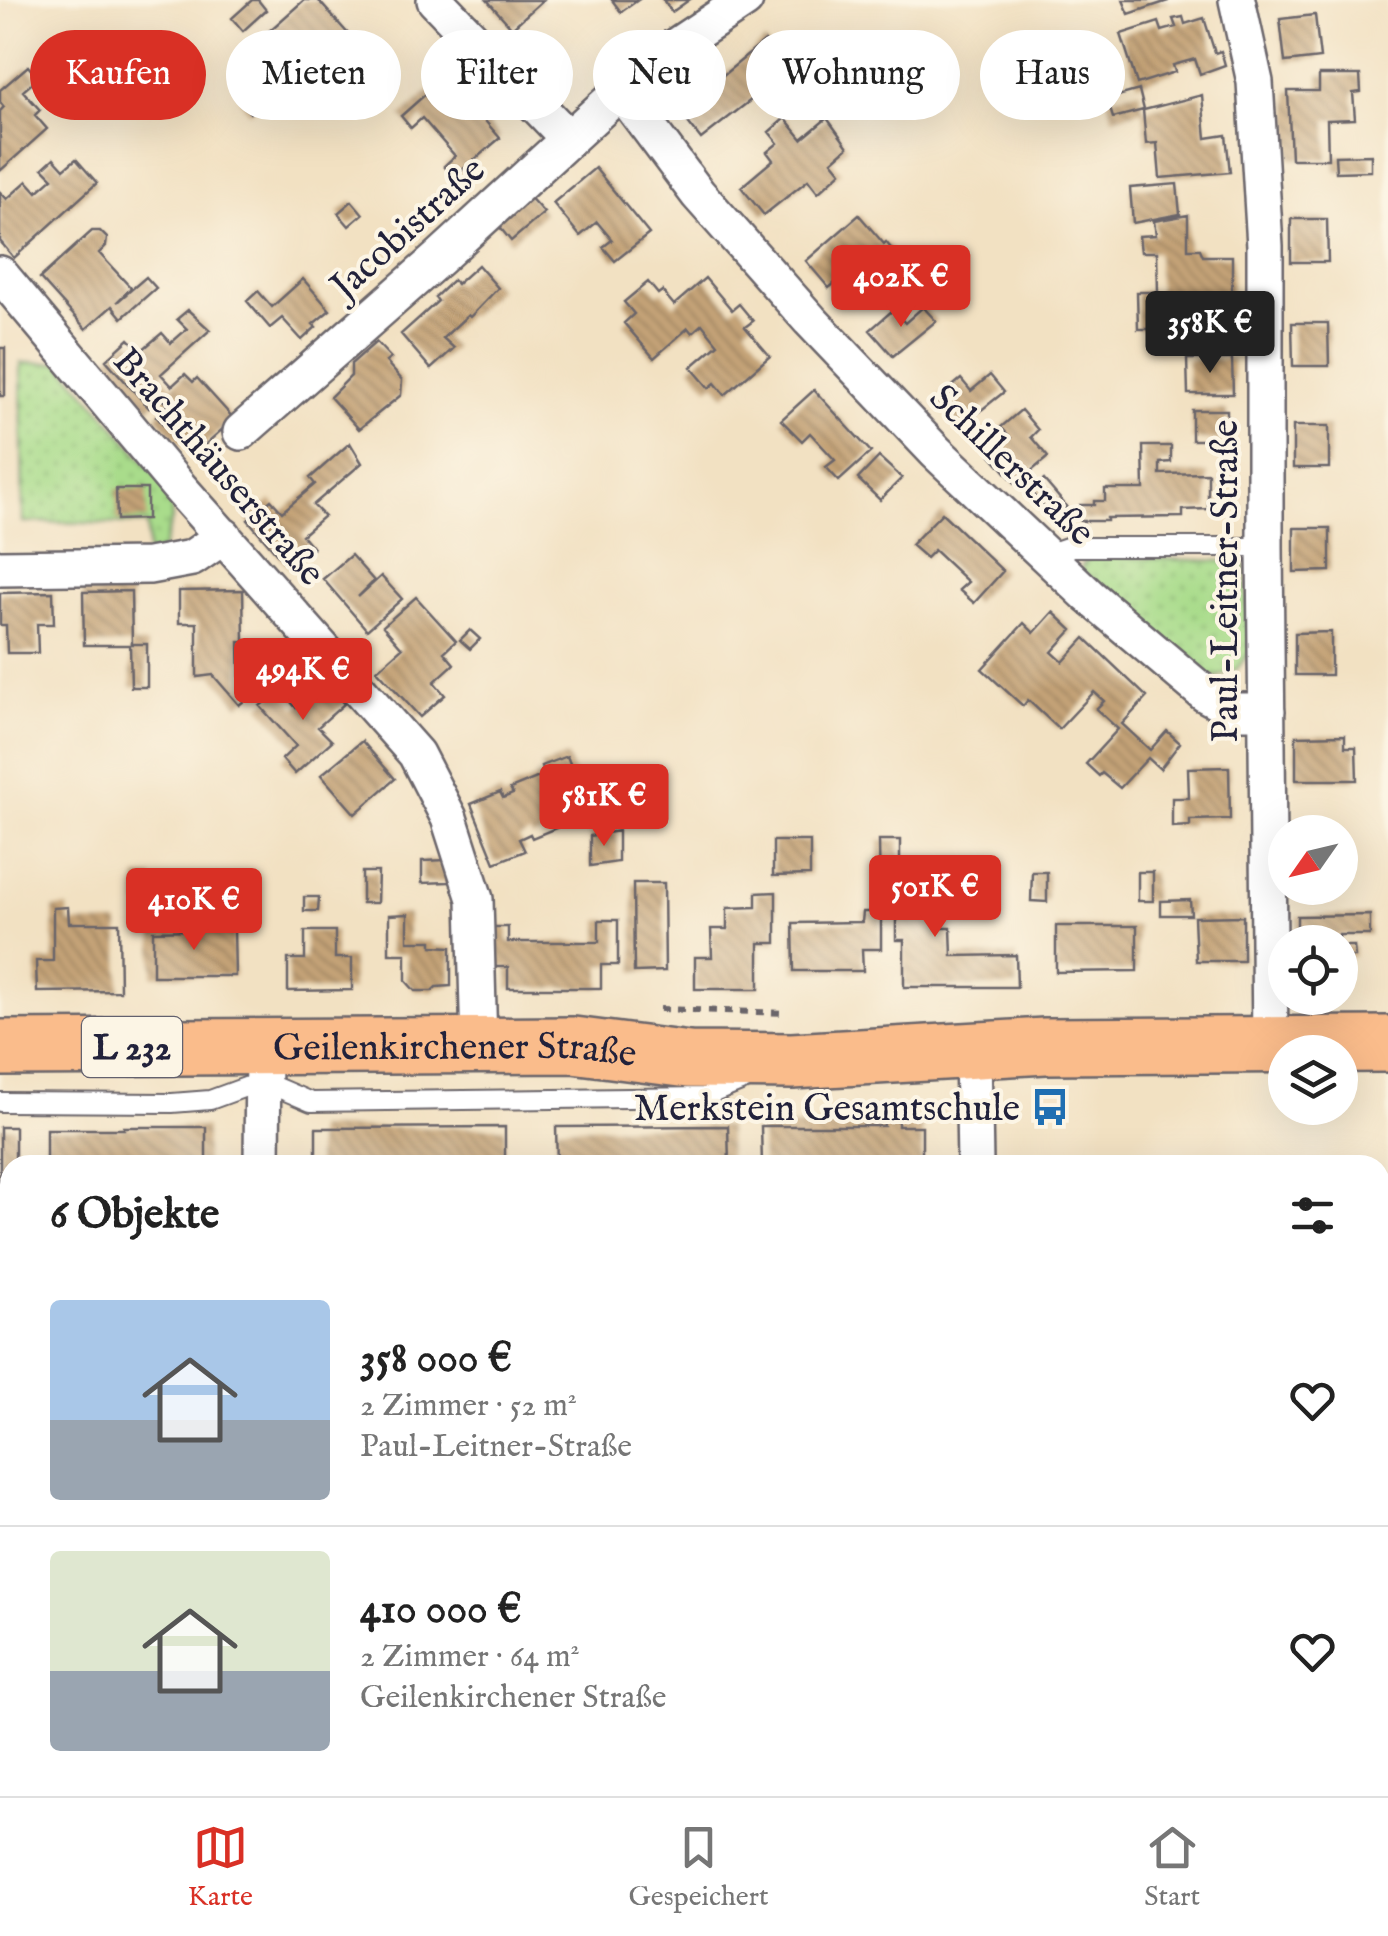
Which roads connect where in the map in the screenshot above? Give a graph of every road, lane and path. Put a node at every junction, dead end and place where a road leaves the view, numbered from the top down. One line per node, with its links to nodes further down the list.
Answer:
1 (435, 0): 7 (street)
2 (744, 0): 4 (street, Jacobistraße)
3 (1237, 0): 11 (street, Paul-Leitner-Straße)
4 (700, 30)
5 (593, 116): 7 (street, Jacobistraße)
6 (643, 120): 12 (street, Schillerstraße)
7 (568, 138): 9 (street, Jacobistraße)
8 (0, 274): 10 (street, Brachthäuserstraße)
9 (241, 432)
10 (224, 536): 13 (street); 21 (street, Brachthäuserstraße)
11 (1265, 547): 12 (lane); 14 (street, Paul-Leitner-Straße)
12 (1044, 555): 14 (street, Schillerstraße)
13 (0, 568)
14 (1267, 710): 16 (street, Paul-Leitner-Straße)
15 (659, 1009): 17 (path)
16 (1270, 1035)
17 (798, 1038): 21 (main road, Geilenkirchener Straße / L 232); 23 (main road, Geilenkirchener Straße / L 232); 24 (lane)
18 (1268, 1044): 23 (main road, Geilenkirchener Straße / L 232)
19 (1358, 1044): 20 (main road, Geilenkirchener Straße / L 232)
20 (1388, 1044)
21 (479, 1046): 24 (main road, Geilenkirchener Straße / L 232)
22 (0, 1048): 24 (main road, Geilenkirchener Straße / L 232)
23 (973, 1050): 27 (street)
24 (263, 1064): 25 (lane); 26 (street)
25 (0, 1102)
26 (262, 1155)
27 (975, 1155)

